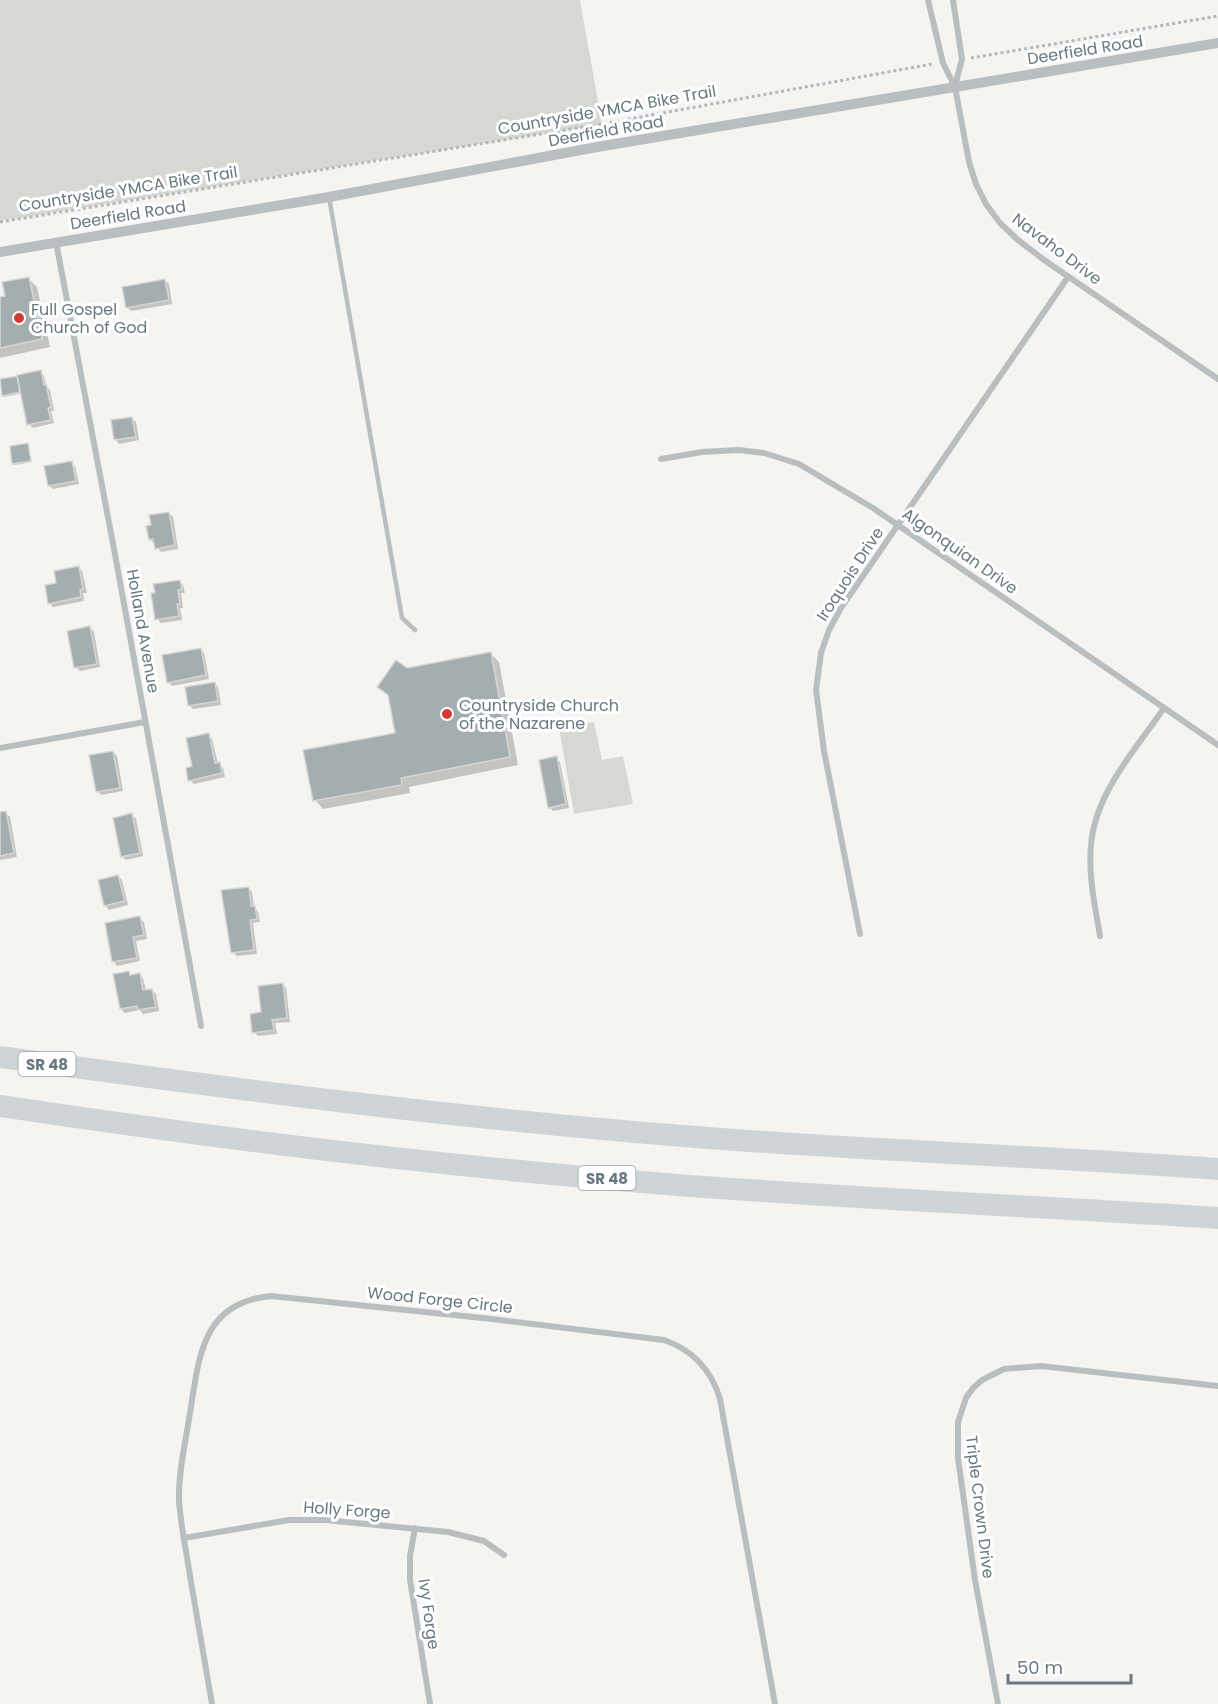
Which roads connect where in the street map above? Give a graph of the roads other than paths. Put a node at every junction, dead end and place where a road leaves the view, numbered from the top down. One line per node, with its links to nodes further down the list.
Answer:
1 (928, 0): 4 (street)
2 (953, 0): 4 (street)
3 (1218, 43): 4 (street, Deerfield Road)
4 (955, 87): 5 (street, Deerfield Road); 8 (street, Navaho Drive)
5 (329, 197): 6 (street, Deerfield Road); 12 (lane)
6 (56, 242): 7 (street, Deerfield Road); 14 (street, Holland Avenue)
7 (0, 252)
8 (1068, 277): 9 (street, Navaho Drive); 11 (street, Iroquois Drive)
9 (1218, 379)
10 (661, 459): 11 (street, Algonquian Drive)
11 (897, 525): 13 (street, Algonquian Drive); 17 (street, Iroquois Drive)
12 (416, 630)
13 (1164, 708): 15 (street, Algonquian Drive); 18 (street)
14 (145, 722): 16 (street); 19 (street, Holland Avenue)
15 (1218, 745)
16 (0, 748)
17 (860, 934)
18 (1100, 936)
19 (201, 1026)
20 (0, 1057): 22 (highway, SR 48)
21 (0, 1106): 23 (highway, SR 48)
22 (1218, 1169)
23 (1218, 1218)
24 (1218, 1386): 31 (street, Triple Crown Drive)
25 (415, 1528): 26 (street, Holly Forge); 27 (street, Holly Forge); 29 (street, Ivy Forge)
26 (184, 1538): 28 (street, Wood Forge Circle); 30 (street, Wood Forge Circle)
27 (504, 1555)
28 (212, 1704)
29 (430, 1704)
30 (775, 1704)
31 (998, 1704)

